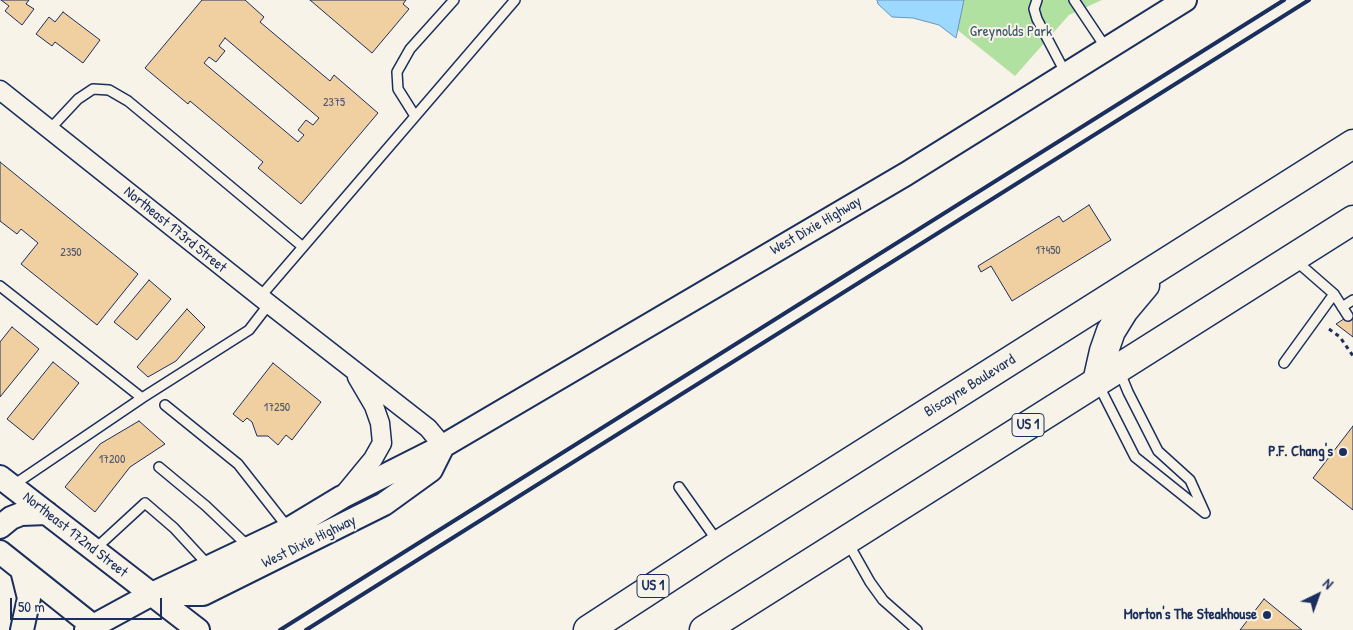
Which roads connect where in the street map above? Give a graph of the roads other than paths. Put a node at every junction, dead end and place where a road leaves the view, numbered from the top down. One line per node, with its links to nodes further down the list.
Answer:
1 (454, 0): 9 (lane)
2 (515, 0): 9 (lane)
3 (1036, 0): 7 (lane)
4 (1074, 0): 6 (lane)
5 (1185, 0): 6 (street, West Dixie Highway)
6 (1106, 48): 7 (street, West Dixie Highway)
7 (1066, 74): 27 (street, West Dixie Highway)
8 (0, 90): 10 (street, Northeast 173rd Street)
9 (416, 116): 13 (lane)
10 (50, 129): 13 (lane); 19 (street, Northeast 173rd Street)
11 (1353, 144): 15 (main road, Biscayne Boulevard / US 1)
12 (1353, 220): 14 (main road, US 1)
13 (303, 247): 19 (lane)
14 (1292, 258): 17 (lane); 24 (main road, US 1)
15 (1161, 266): 24 (main road); 36 (main road, Biscayne Boulevard / US 1)
16 (0, 286): 25 (lane)
17 (1334, 294): 20 (lane); 22 (lane)
18 (1353, 300): 20 (lane)
19 (265, 301): 23 (street, Northeast 173rd Street); 25 (lane)
20 (1342, 307): 21 (lane)
21 (1348, 316)
22 (1284, 363)
23 (351, 368): 27 (street, Northeast 173rd Street); 31 (street, Northeast 173rd Street)
24 (1108, 375): 24 (lane); 35 (main road, US 1)
25 (142, 398): 29 (lane)
26 (165, 405): 34 (lane)
27 (443, 446): 31 (street, West Dixie Highway); 42 (street, West Dixie Highway)
28 (159, 467): 37 (lane)
29 (3, 485): 32 (street, Northeast 172nd Street)
30 (679, 487): 36 (lane)
31 (342, 497): 34 (street, West Dixie Highway)
32 (47, 513): 33 (street); 38 (street, Northeast 172nd Street)
33 (0, 527)
34 (289, 529): 37 (street, West Dixie Highway)
35 (846, 540): 47 (main road, US 1); 48 (lane)
36 (720, 544): 46 (main road, Biscayne Boulevard / US 1)
37 (249, 548): 40 (street, West Dixie Highway)
38 (94, 550): 40 (lane); 42 (street, Northeast 172nd Street)
39 (0, 552): 41 (street)
40 (210, 567): 42 (street, West Dixie Highway)
41 (22, 570): 43 (street); 44 (street)
42 (152, 594): 43 (street, West Dixie Highway); 45 (street, Northeast 172nd Street)
43 (93, 629)
44 (22, 630)
45 (198, 630)
46 (588, 630)
47 (704, 630)
48 (917, 630)

